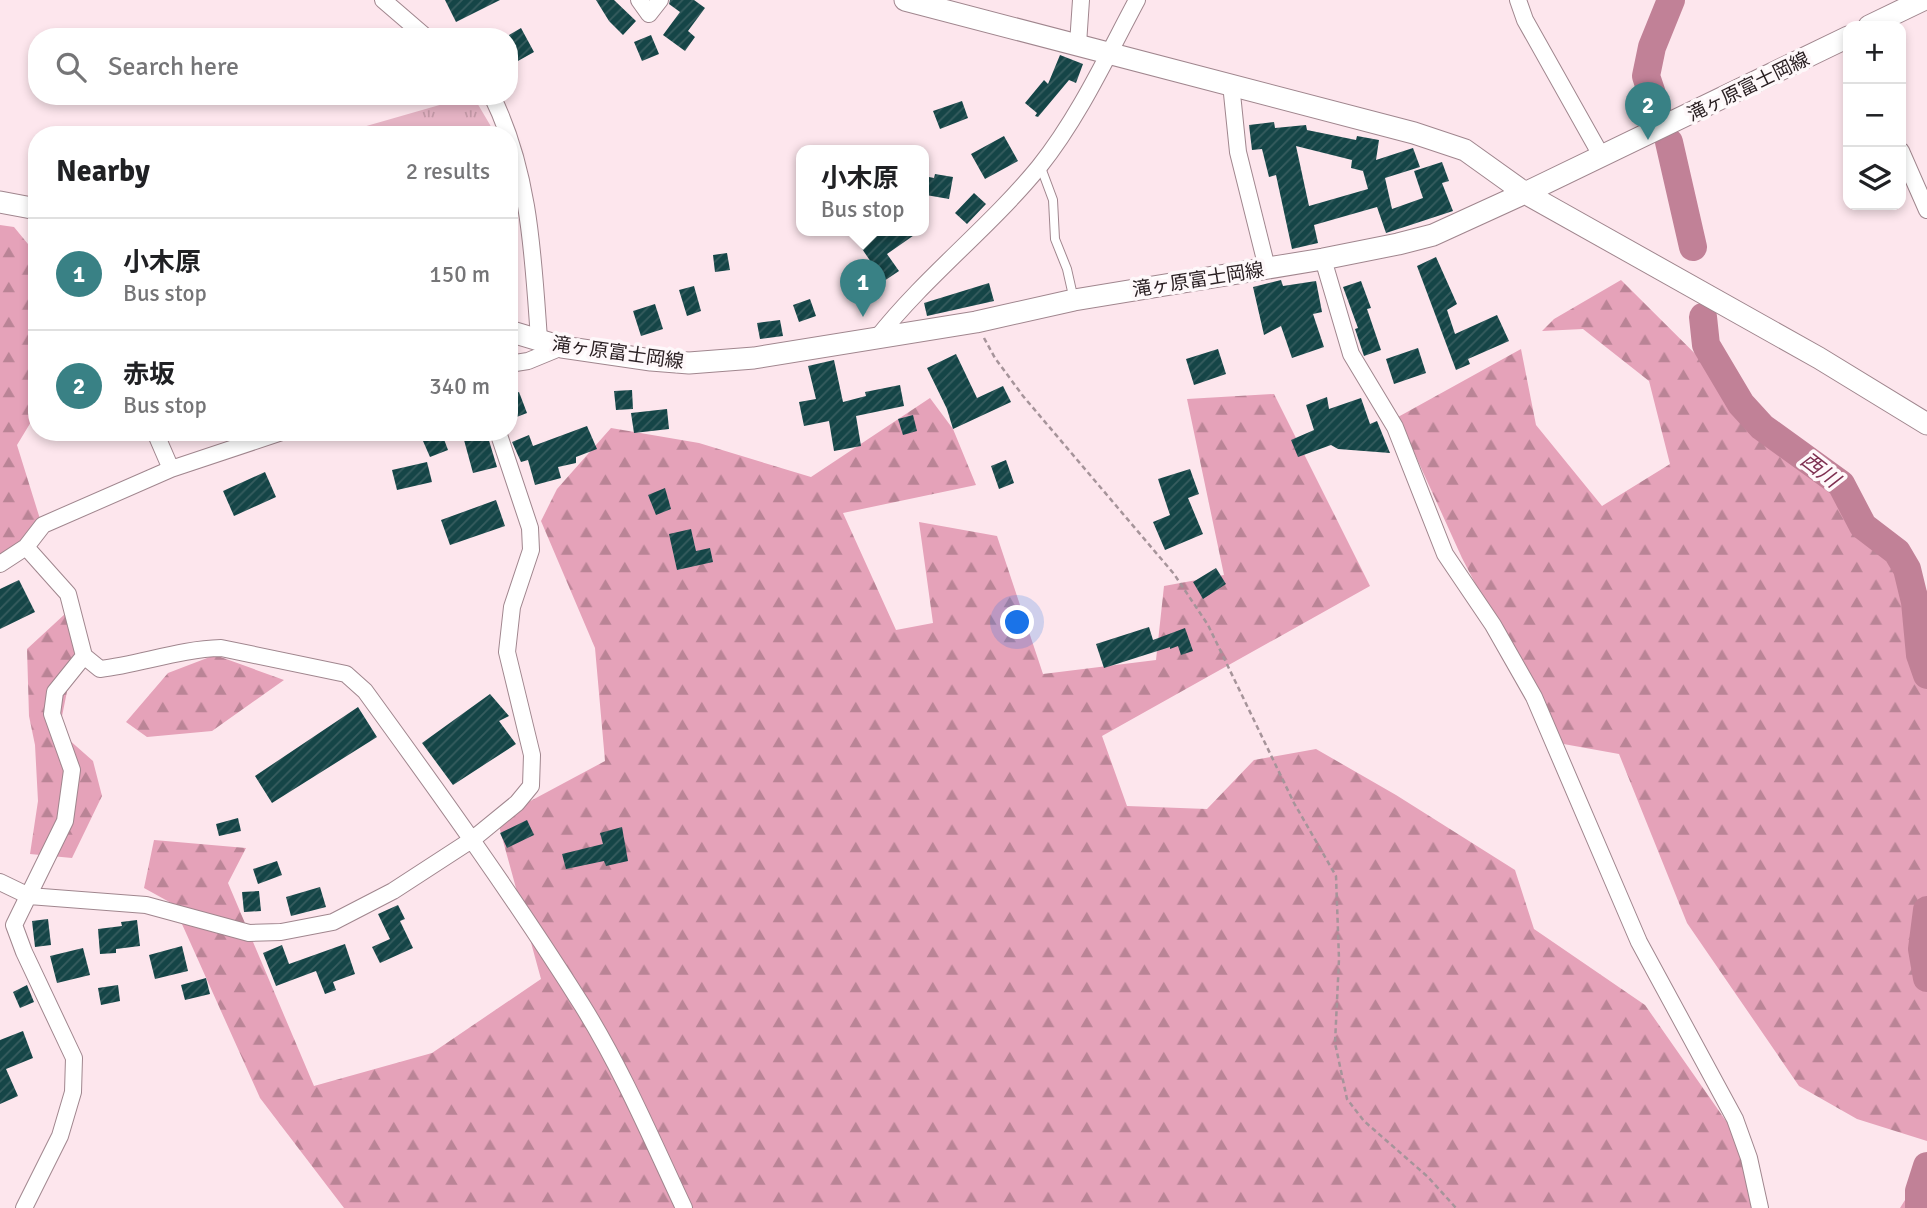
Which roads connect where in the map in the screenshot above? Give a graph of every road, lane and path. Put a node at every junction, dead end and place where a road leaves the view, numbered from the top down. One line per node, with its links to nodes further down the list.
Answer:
1 (383, 0): 10 (street)
2 (639, 0): 3 (street)
3 (660, 0)
4 (905, 0): 12 (main road)
5 (1081, 0): 12 (street)
6 (1137, 0): 13 (street)
7 (1518, 0): 17 (street)
8 (1923, 0): 9 (main road)
9 (1881, 21)
10 (416, 28)
11 (1843, 39): 17 (main road, 滝ヶ原富士岡線)
12 (1078, 44): 13 (main road)
13 (1109, 52): 14 (main road); 20 (street)
14 (1231, 84): 21 (main road); 26 (street)
15 (496, 105): 16 (street)
16 (507, 126)
17 (1602, 157): 21 (main road, 滝ヶ原富士岡線)
18 (1906, 163): 24 (street)
19 (518, 164): 31 (street)
20 (1040, 165): 27 (lane); 30 (street)
21 (1525, 193): 25 (main road, 滝ヶ原富士岡線); 34 (main road)
22 (0, 202): 23 (main road)
23 (28, 207)
24 (1927, 211)
25 (1323, 259): 26 (main road, 滝ヶ原富士岡線); 48 (street)
26 (1267, 268): 27 (main road, 滝ヶ原富士岡線)
27 (1074, 300): 28 (main road, 滝ヶ原富士岡線)
28 (976, 322): 30 (main road, 滝ヶ原富士岡線); 47 (path)
29 (518, 333): 31 (main road, 滝ヶ原富士岡線)
30 (877, 338): 32 (main road, 滝ヶ原富士岡線)
31 (539, 339): 32 (main road, 滝ヶ原富士岡線)
32 (562, 347): 33 (street)
33 (518, 363)
34 (1927, 424)
35 (159, 441): 38 (street)
36 (255, 441): 38 (street)
37 (501, 441): 42 (street)
38 (171, 469): 39 (street)
39 (26, 547): 40 (street); 41 (street)
40 (0, 565)
41 (84, 656): 42 (street); 44 (street)
42 (473, 839): 44 (street); 46 (street)
43 (0, 883): 44 (street)
44 (29, 896): 45 (street)
45 (24, 1208)
46 (684, 1208)
47 (1456, 1208)
48 (1760, 1208)

